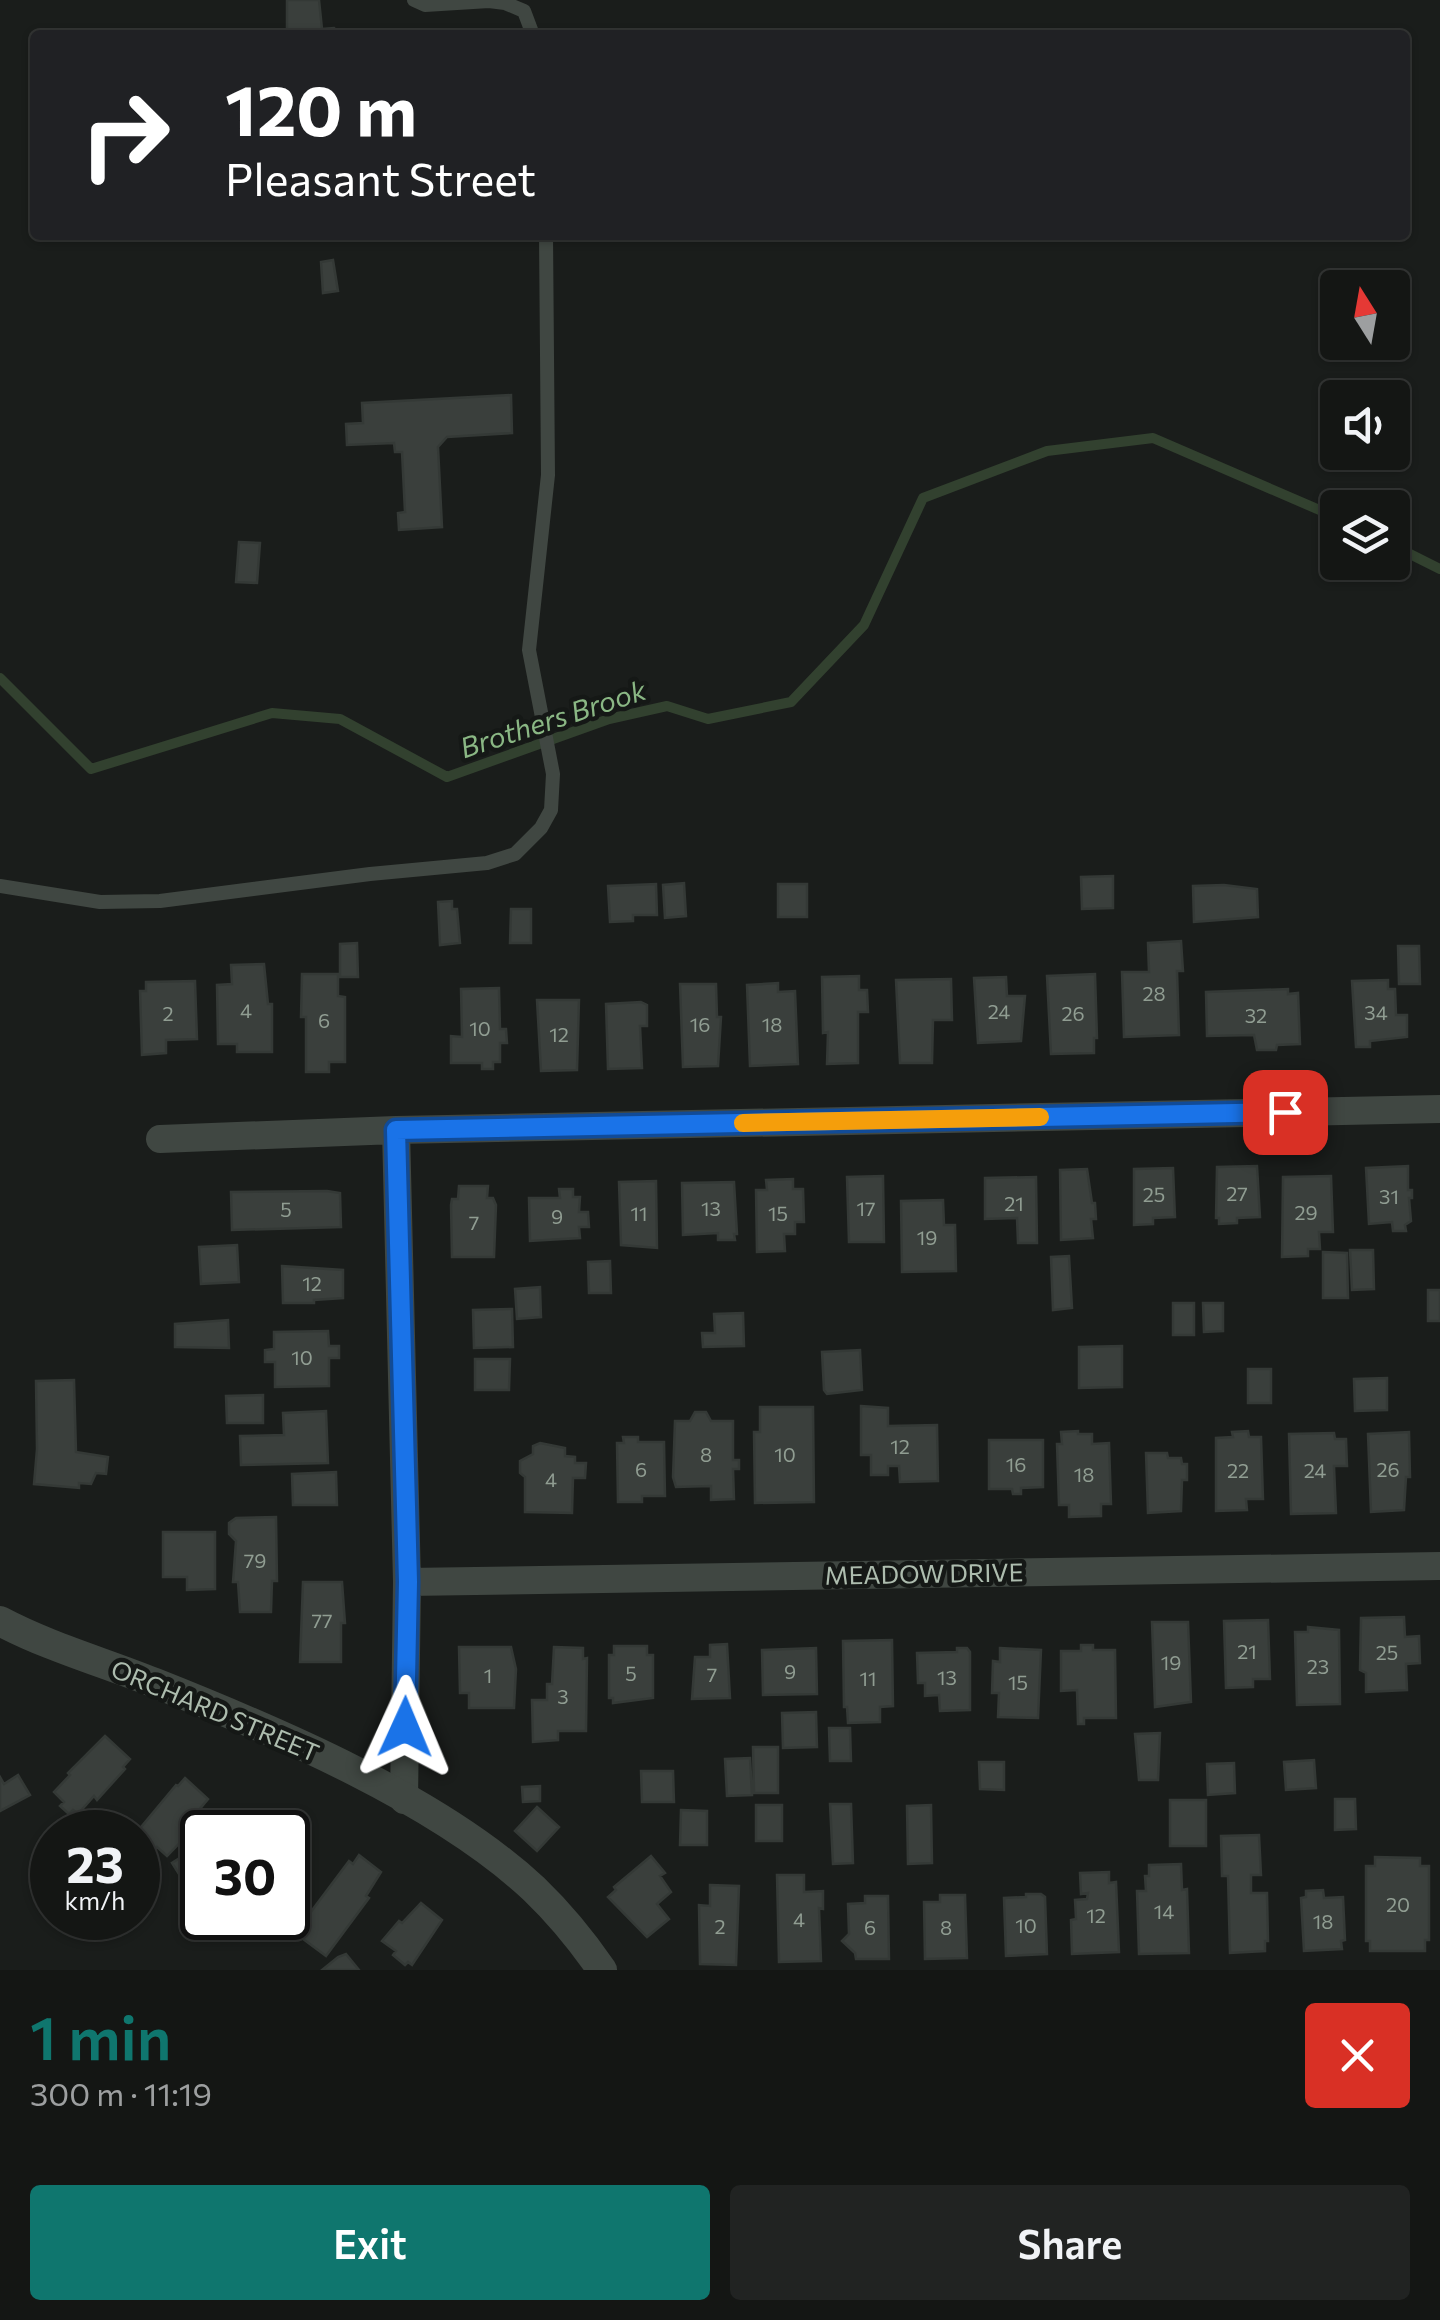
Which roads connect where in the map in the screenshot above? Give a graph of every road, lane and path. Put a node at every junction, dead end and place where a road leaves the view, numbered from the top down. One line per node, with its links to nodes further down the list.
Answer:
1 (414, 0): 2 (lane)
2 (532, 30)
3 (546, 240): 4 (lane)
4 (0, 886)
5 (1440, 1109): 6 (street)
6 (396, 1130): 7 (street); 9 (street)
7 (160, 1139)
8 (1440, 1566): 9 (street, MEADOW DRIVE)
9 (408, 1582): 11 (street)
10 (0, 1621): 11 (street, ORCHARD STREET)
11 (404, 1800): 12 (street, ORCHARD STREET)
12 (602, 1970)

